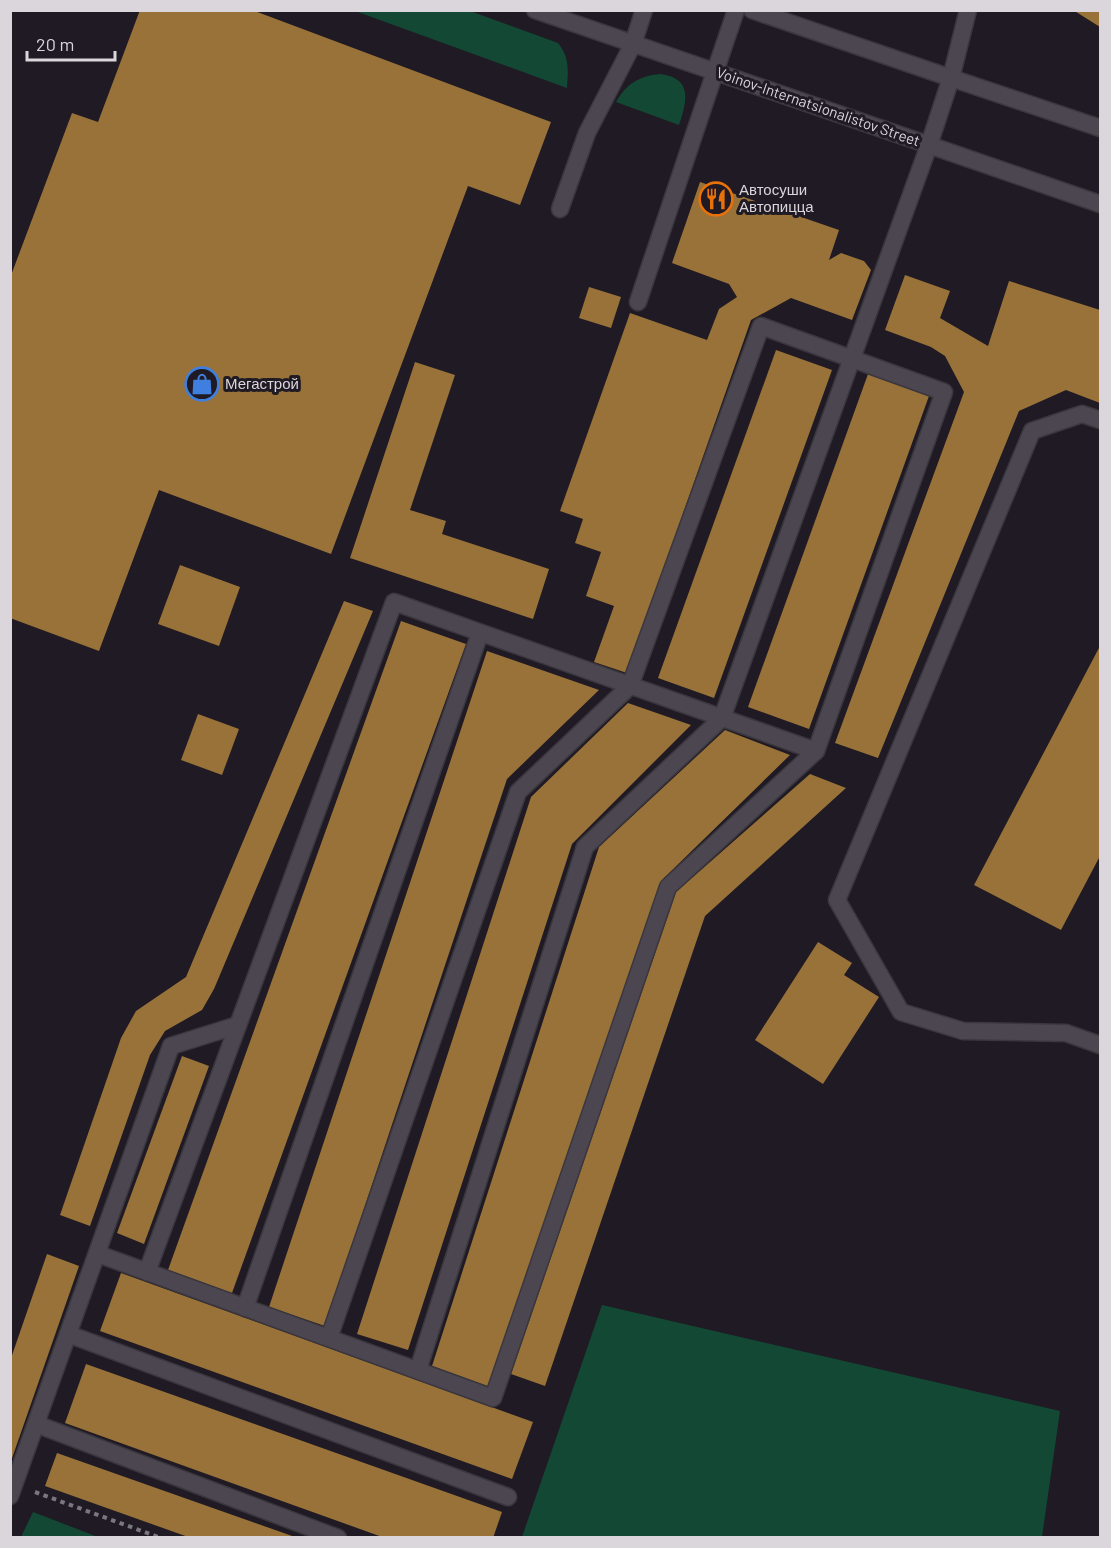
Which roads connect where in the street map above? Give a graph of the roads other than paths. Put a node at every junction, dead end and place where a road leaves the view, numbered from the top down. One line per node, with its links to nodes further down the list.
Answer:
1 (535, 10): 6 (street, Voinov-Internatsionalistov Street)
2 (644, 10): 6 (street)
3 (736, 10): 7 (street)
4 (752, 10): 8 (street)
5 (968, 10): 8 (street)
6 (633, 44): 7 (street, Voinov-Internatsionalistov Street); 12 (street)
7 (715, 72): 10 (street, Voinov-Internatsionalistov Street); 13 (street)
8 (951, 78): 9 (street); 10 (street)
9 (1101, 129)
10 (929, 145): 11 (street, Voinov-Internatsionalistov Street); 14 (street)
11 (1101, 204)
12 (560, 209)
13 (638, 302)
14 (852, 359): 17 (street); 18 (street); 19 (street)
15 (1101, 420): 21 (street)
16 (480, 633): 17 (street); 20 (street); 24 (street)
17 (630, 686): 18 (street); 26 (street)
18 (722, 718): 19 (street); 27 (street)
19 (816, 752): 27 (street)
20 (238, 1025): 22 (street); 23 (street)
21 (1101, 1045)
22 (98, 1254): 23 (street); 25 (street)
23 (147, 1272): 24 (street)
24 (246, 1308): 26 (street)
25 (68, 1334): 28 (street); 30 (street)
26 (329, 1338): 27 (street)
27 (418, 1370)
28 (36, 1424): 29 (street); 31 (street)
29 (13, 1490)
30 (508, 1497)
31 (338, 1538)

